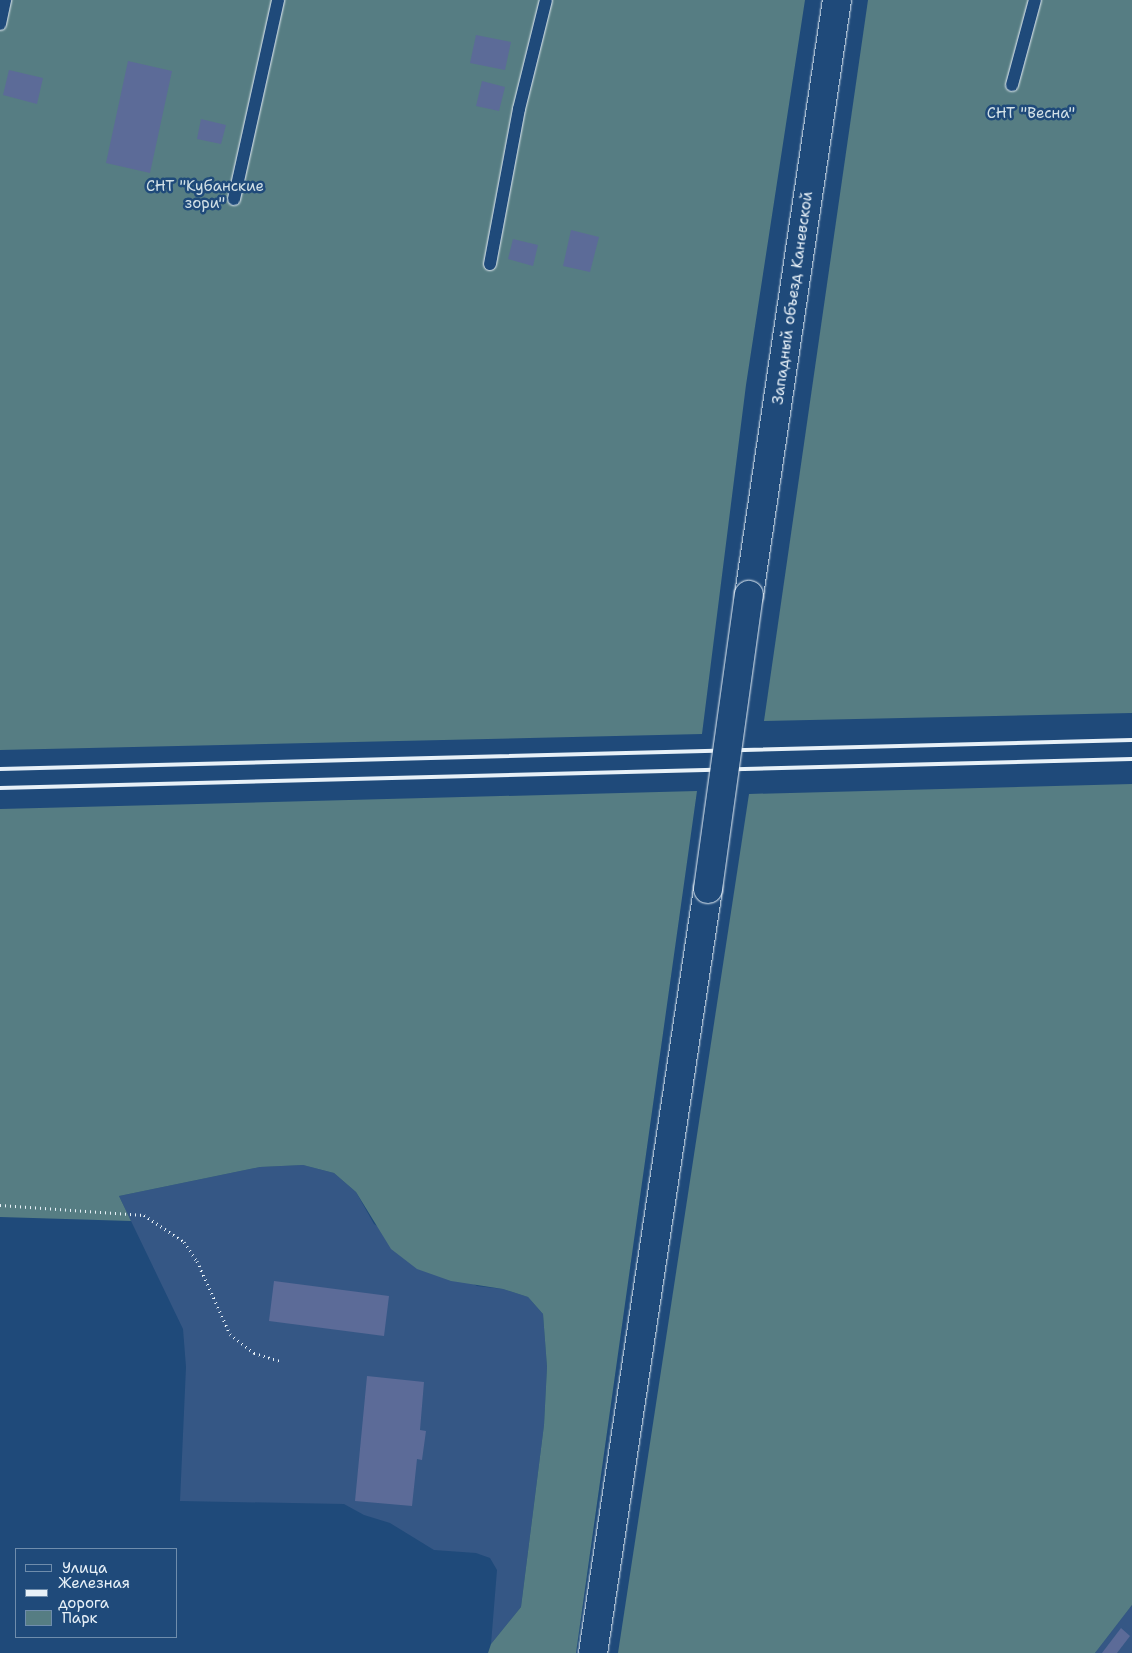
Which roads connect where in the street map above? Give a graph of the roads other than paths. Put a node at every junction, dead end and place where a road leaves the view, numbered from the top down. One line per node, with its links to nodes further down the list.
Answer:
1 (5, 0): 6 (lane)
2 (278, 0): 8 (lane)
3 (546, 0): 9 (lane)
4 (837, 0): 10 (main road, Западный объезд Каневской, bridge)
5 (1035, 0): 7 (lane)
6 (0, 24)
7 (1012, 85)
8 (234, 199)
9 (490, 264)
10 (593, 1653)

